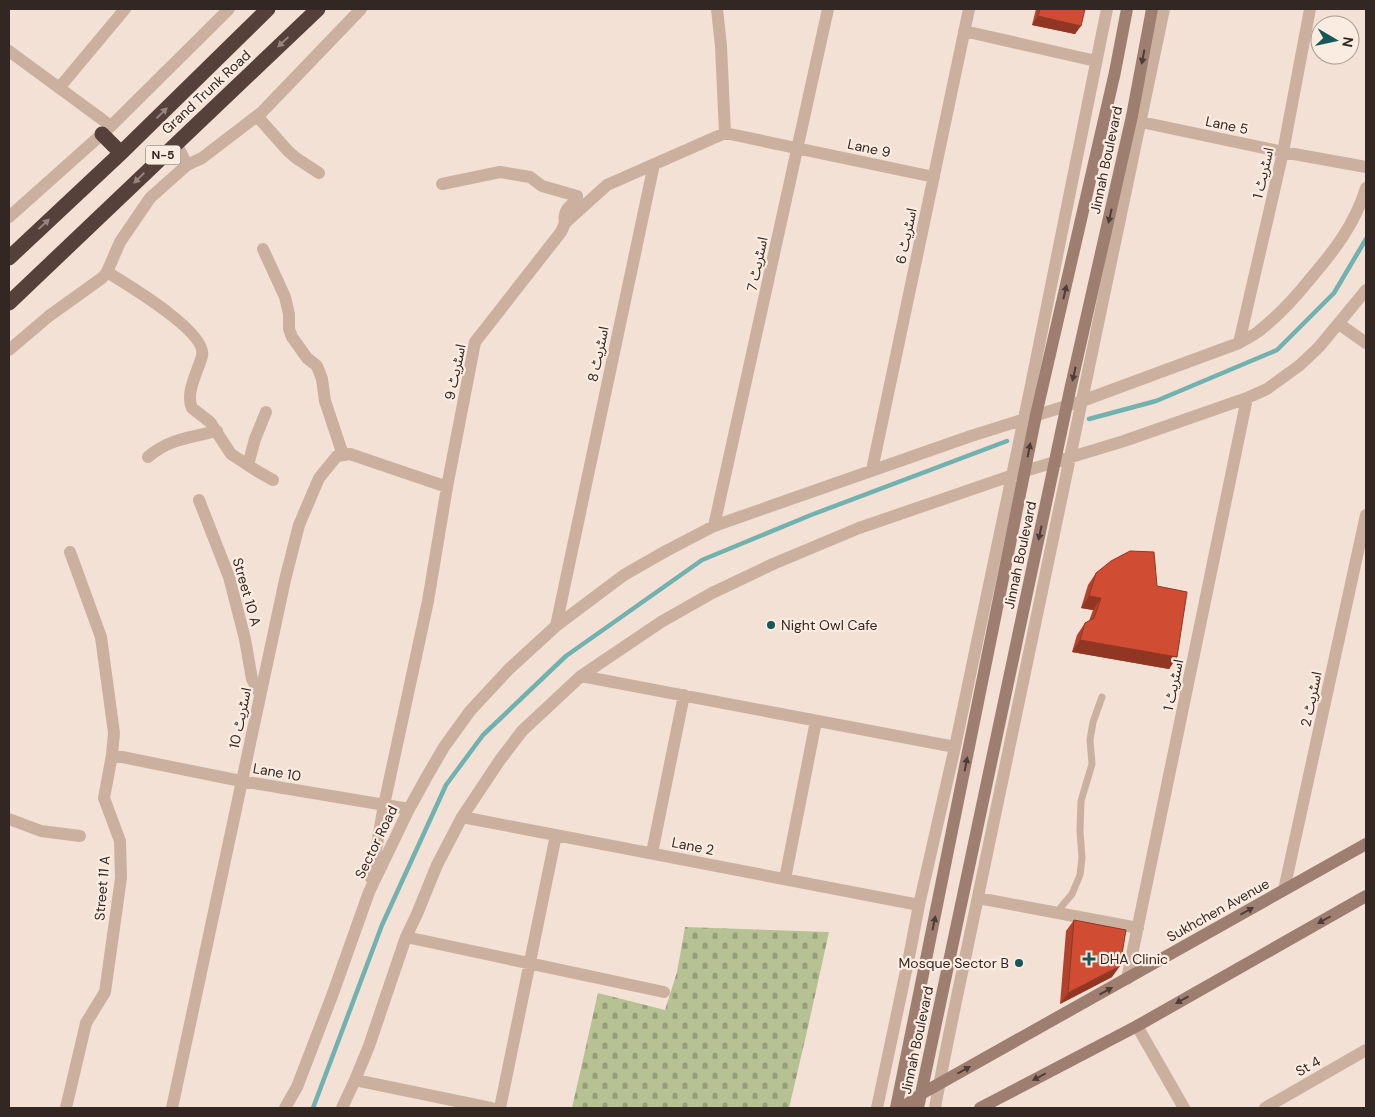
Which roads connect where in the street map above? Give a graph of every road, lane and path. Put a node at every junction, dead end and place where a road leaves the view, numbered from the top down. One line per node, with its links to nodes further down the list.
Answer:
1 (125, 9): 17 (street)
2 (229, 9): 20 (street)
3 (268, 9): 25 (highway, Grand Trunk Road / N-5, one-way to 3)
4 (318, 9): 22 (highway, Grand Trunk Road / N-5, one-way to 22)
5 (361, 9): 18 (street)
6 (717, 9): 21 (street)
7 (828, 9): 23 (street, اسٹریٹ 7)
8 (969, 9): 14 (street, اسٹریٹ 6)
9 (1107, 9): 16 (street)
10 (1127, 9): 48 (street, Jinnah Boulevard, one-way to 10)
11 (1152, 9): 46 (street, Jinnah Boulevard, one-way to 46)
12 (1164, 9): 19 (street)
13 (1310, 9): 24 (street, اسٹریٹ 1)
14 (964, 31): 16 (street); 30 (street, اسٹریٹ 6)
15 (9, 51): 17 (street)
16 (1096, 62): 49 (street)
17 (59, 88): 20 (street)
18 (257, 116): 27 (street); 29 (street)
19 (1142, 122): 24 (street, Lane 5); 45 (street)
20 (106, 130): 25 (highway); 33 (street)
21 (725, 133): 23 (street); 26 (street)
22 (176, 143): 27 (street); 39 (highway, Grand Trunk Road / N-5, one-way to 39)
23 (798, 148): 30 (street, Lane 9); 63 (street, اسٹریٹ 7)
24 (1283, 152): 28 (street, Lane 5); 41 (street, اسٹریٹ 1)
25 (121, 153): 36 (highway, Grand Trunk Road / N-5, one-way to 25)
26 (654, 164): 34 (street, اسٹریٹ 9); 65 (street, اسٹریٹ 8)
27 (187, 165): 37 (street)
28 (1366, 167)
29 (319, 173)
30 (934, 177): 56 (street, اسٹریٹ 6)
31 (442, 184): 34 (street)
32 (1366, 188): 41 (street, Sector Road)
33 (9, 216)
34 (565, 223): 60 (street, اسٹریٹ 9)
35 (263, 248): 51 (street)
36 (9, 258)
37 (107, 272): 43 (street); 50 (street)
38 (1366, 290): 40 (street)
39 (9, 303)
40 (1340, 324): 42 (street); 44 (street)
41 (1239, 343): 45 (street, Sector Road)
42 (1366, 343)
43 (9, 350)
44 (1247, 398): 52 (street); 89 (street, اسٹریٹ 1)
45 (1082, 401): 46 (street, Sector Road); 52 (street)
46 (1067, 406): 48 (street, Sector Road); 54 (street, Jinnah Boulevard)
47 (266, 412): 55 (street)
48 (1036, 415): 49 (street, Sector Road); 57 (street, Jinnah Boulevard, one-way to 48)
49 (1023, 420): 56 (street, Sector Road); 58 (street)
50 (217, 431): 53 (street); 55 (street)
51 (343, 455): 60 (street); 67 (street, اسٹریٹ 10)
52 (1071, 456): 54 (street); 86 (street)
53 (148, 457)
54 (1055, 462): 57 (street); 93 (street, Jinnah Boulevard, one-way to 93)
55 (248, 465): 59 (street)
56 (872, 470): 63 (street, Sector Road)
57 (1025, 471): 58 (street); 92 (street, Jinnah Boulevard, one-way to 57)
58 (1011, 476): 66 (street); 71 (street)
59 (273, 480)
60 (447, 488): 74 (street, اسٹریٹ 9)
61 (199, 500): 67 (street, Street 10 A)
62 (1366, 515): 83 (street, اسٹریٹ 2)
63 (714, 526): 65 (street, Sector Road)
64 (70, 552): 72 (street, Street 11 A)
65 (556, 626): 75 (street, Sector Road)
66 (580, 676): 68 (street); 76 (street)
67 (260, 694): 73 (street, اسٹریٹ 10)
68 (684, 695): 70 (street); 81 (street)
69 (1102, 697): 88 (lane)
70 (816, 721): 71 (street); 82 (street)
71 (955, 747): 87 (street)
72 (112, 755): 73 (street, Lane 10); 104 (street, Street 11 A)
73 (241, 781): 74 (street, Lane 10); 105 (street, اسٹریٹ 10)
74 (384, 805): 75 (street, Lane 10); 84 (street, اسٹریٹ 9)
75 (409, 809): 84 (street, Sector Road)
76 (462, 817): 78 (street, Lane 2); 90 (street)
77 (9, 818): 79 (street)
78 (556, 835): 81 (street, Lane 2); 94 (street)
79 (80, 836)
80 (1366, 844): 83 (street, Sukhchen Avenue)
81 (652, 854): 82 (street, Lane 2)
82 (785, 879): 87 (street, Lane 2)
83 (1284, 890): 96 (street, Sukhchen Avenue, one-way to 83)
84 (368, 892): 106 (street, Sector Road)
85 (1366, 896): 98 (street, one-way to 98)
86 (978, 898): 88 (street); 95 (street)
87 (918, 905): 91 (street)
88 (1056, 912): 89 (street)
89 (1138, 928): 96 (street, اسٹریٹ 1)
90 (406, 937): 94 (street); 100 (street)
91 (910, 952): 92 (street); 109 (street)
92 (926, 958): 110 (street, Jinnah Boulevard)
93 (949, 961): 95 (street); 102 (street, Jinnah Boulevard)
94 (530, 963): 97 (street); 108 (street)
95 (965, 963): 101 (street)
96 (1127, 979): 101 (street, Sukhchen Avenue, one-way to 96)
97 (664, 992)
98 (1137, 1026): 114 (street, one-way to 114); 115 (street)
99 (1366, 1050): 116 (street, St 4)
100 (355, 1080): 103 (street); 107 (street)
101 (939, 1084): 102 (street, Sukhchen Avenue); 113 (street)
102 (921, 1094): 111 (street, Sukhchen Avenue); 112 (street, Jinnah Boulevard)
103 (345, 1104)
104 (66, 1108)
105 (172, 1108)
106 (285, 1108)
107 (491, 1108)
108 (500, 1108)
109 (877, 1108)
110 (896, 1108)
111 (902, 1108)
112 (918, 1108)
113 (934, 1108)
114 (980, 1108)
115 (1184, 1108)
116 (1265, 1108)

